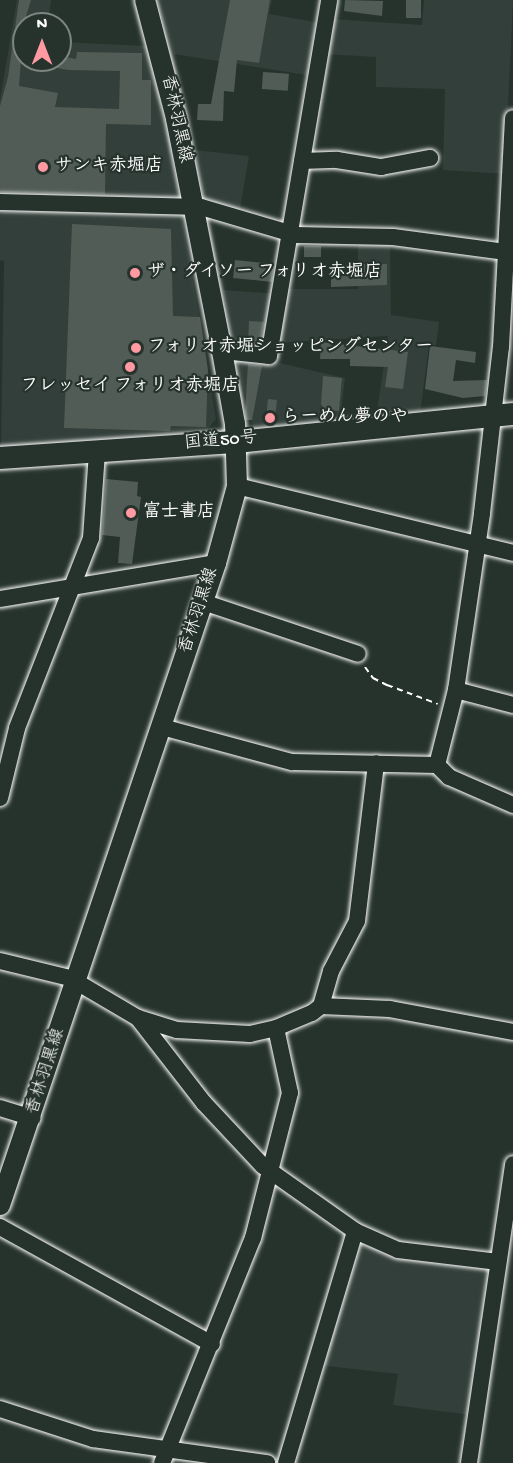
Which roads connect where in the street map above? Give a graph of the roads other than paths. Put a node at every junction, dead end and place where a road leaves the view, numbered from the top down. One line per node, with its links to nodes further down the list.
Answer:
1 (145, 0): 7 (main road, 香林羽黒線)
2 (329, 0): 5 (street)
3 (513, 118): 9 (street)
4 (430, 158): 5 (street)
5 (302, 161): 8 (street)
6 (0, 202): 7 (street)
7 (193, 207): 8 (street); 10 (main road, 香林羽黒線)
8 (291, 234): 9 (street); 10 (street)
9 (505, 252): 11 (street)
10 (222, 351): 12 (main road, 香林羽黒線)
11 (502, 415): 12 (highway, 国道50号); 16 (street)
12 (237, 442): 13 (highway, 国道50号); 15 (main road, 香林羽黒線)
13 (97, 452): 14 (highway, 国道50号); 19 (street)
14 (0, 458)
15 (237, 486): 16 (street); 18 (main road, 香林羽黒線)
16 (476, 544): 17 (street); 23 (street)
17 (513, 553)
18 (216, 563): 19 (street); 21 (main road, 香林羽黒線)
19 (75, 585): 20 (street); 28 (street)
20 (0, 599)
21 (203, 603): 22 (street); 25 (main road, 香林羽黒線)
22 (358, 654)
23 (456, 690): 24 (street); 27 (street)
24 (513, 705)
25 (162, 727): 26 (street); 31 (main road, 香林羽黒線)
26 (376, 763): 27 (street); 32 (street)
27 (437, 765): 29 (street)
28 (0, 798)
29 (513, 805)
30 (0, 961): 31 (street)
31 (77, 981): 33 (street); 37 (main road, 香林羽黒線)
32 (321, 1006): 34 (street); 35 (street)
33 (138, 1018): 34 (street); 39 (street)
34 (276, 1028): 39 (street)
35 (513, 1032)
36 (0, 1108): 37 (street)
37 (32, 1118): 40 (main road, 香林羽黒線)
38 (513, 1164): 43 (street)
39 (270, 1172): 42 (street); 44 (street)
40 (0, 1205)
41 (0, 1227): 44 (street)
42 (355, 1231): 43 (street); 48 (street)
43 (498, 1262): 49 (street)
44 (212, 1344): 46 (street)
45 (0, 1409): 46 (street)
46 (165, 1456): 47 (street)
47 (267, 1463)
48 (286, 1463)
49 (469, 1463)

